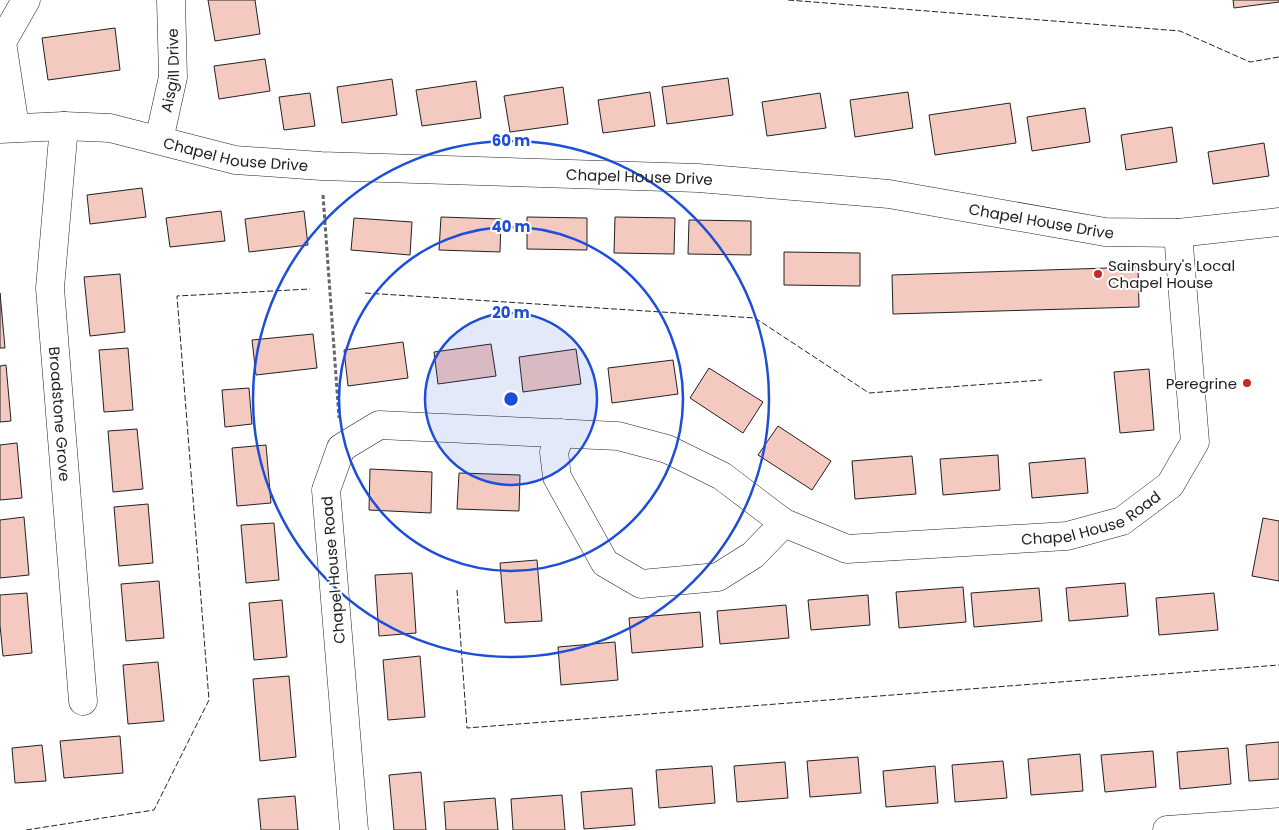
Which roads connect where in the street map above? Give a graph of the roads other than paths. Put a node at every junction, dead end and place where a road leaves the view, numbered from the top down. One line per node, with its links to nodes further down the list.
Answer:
1 (26, 0): 4 (street)
2 (171, 0): 5 (street, Aisgill Drive)
3 (64, 126): 4 (street, Chapel House Drive); 5 (street, Chapel House Drive); 10 (street, Broadstone Grove)
4 (8, 128)
5 (159, 140): 7 (street, Chapel House Drive)
6 (1279, 222): 7 (street, Chapel House Drive)
7 (1178, 233): 9 (street, Chapel House Road)
8 (561, 433): 9 (street, Chapel House Road); 9 (street); 12 (street, Chapel House Road)
9 (784, 523)
10 (83, 701)
11 (1279, 822): 13 (street)
12 (354, 830)
13 (1166, 830)

